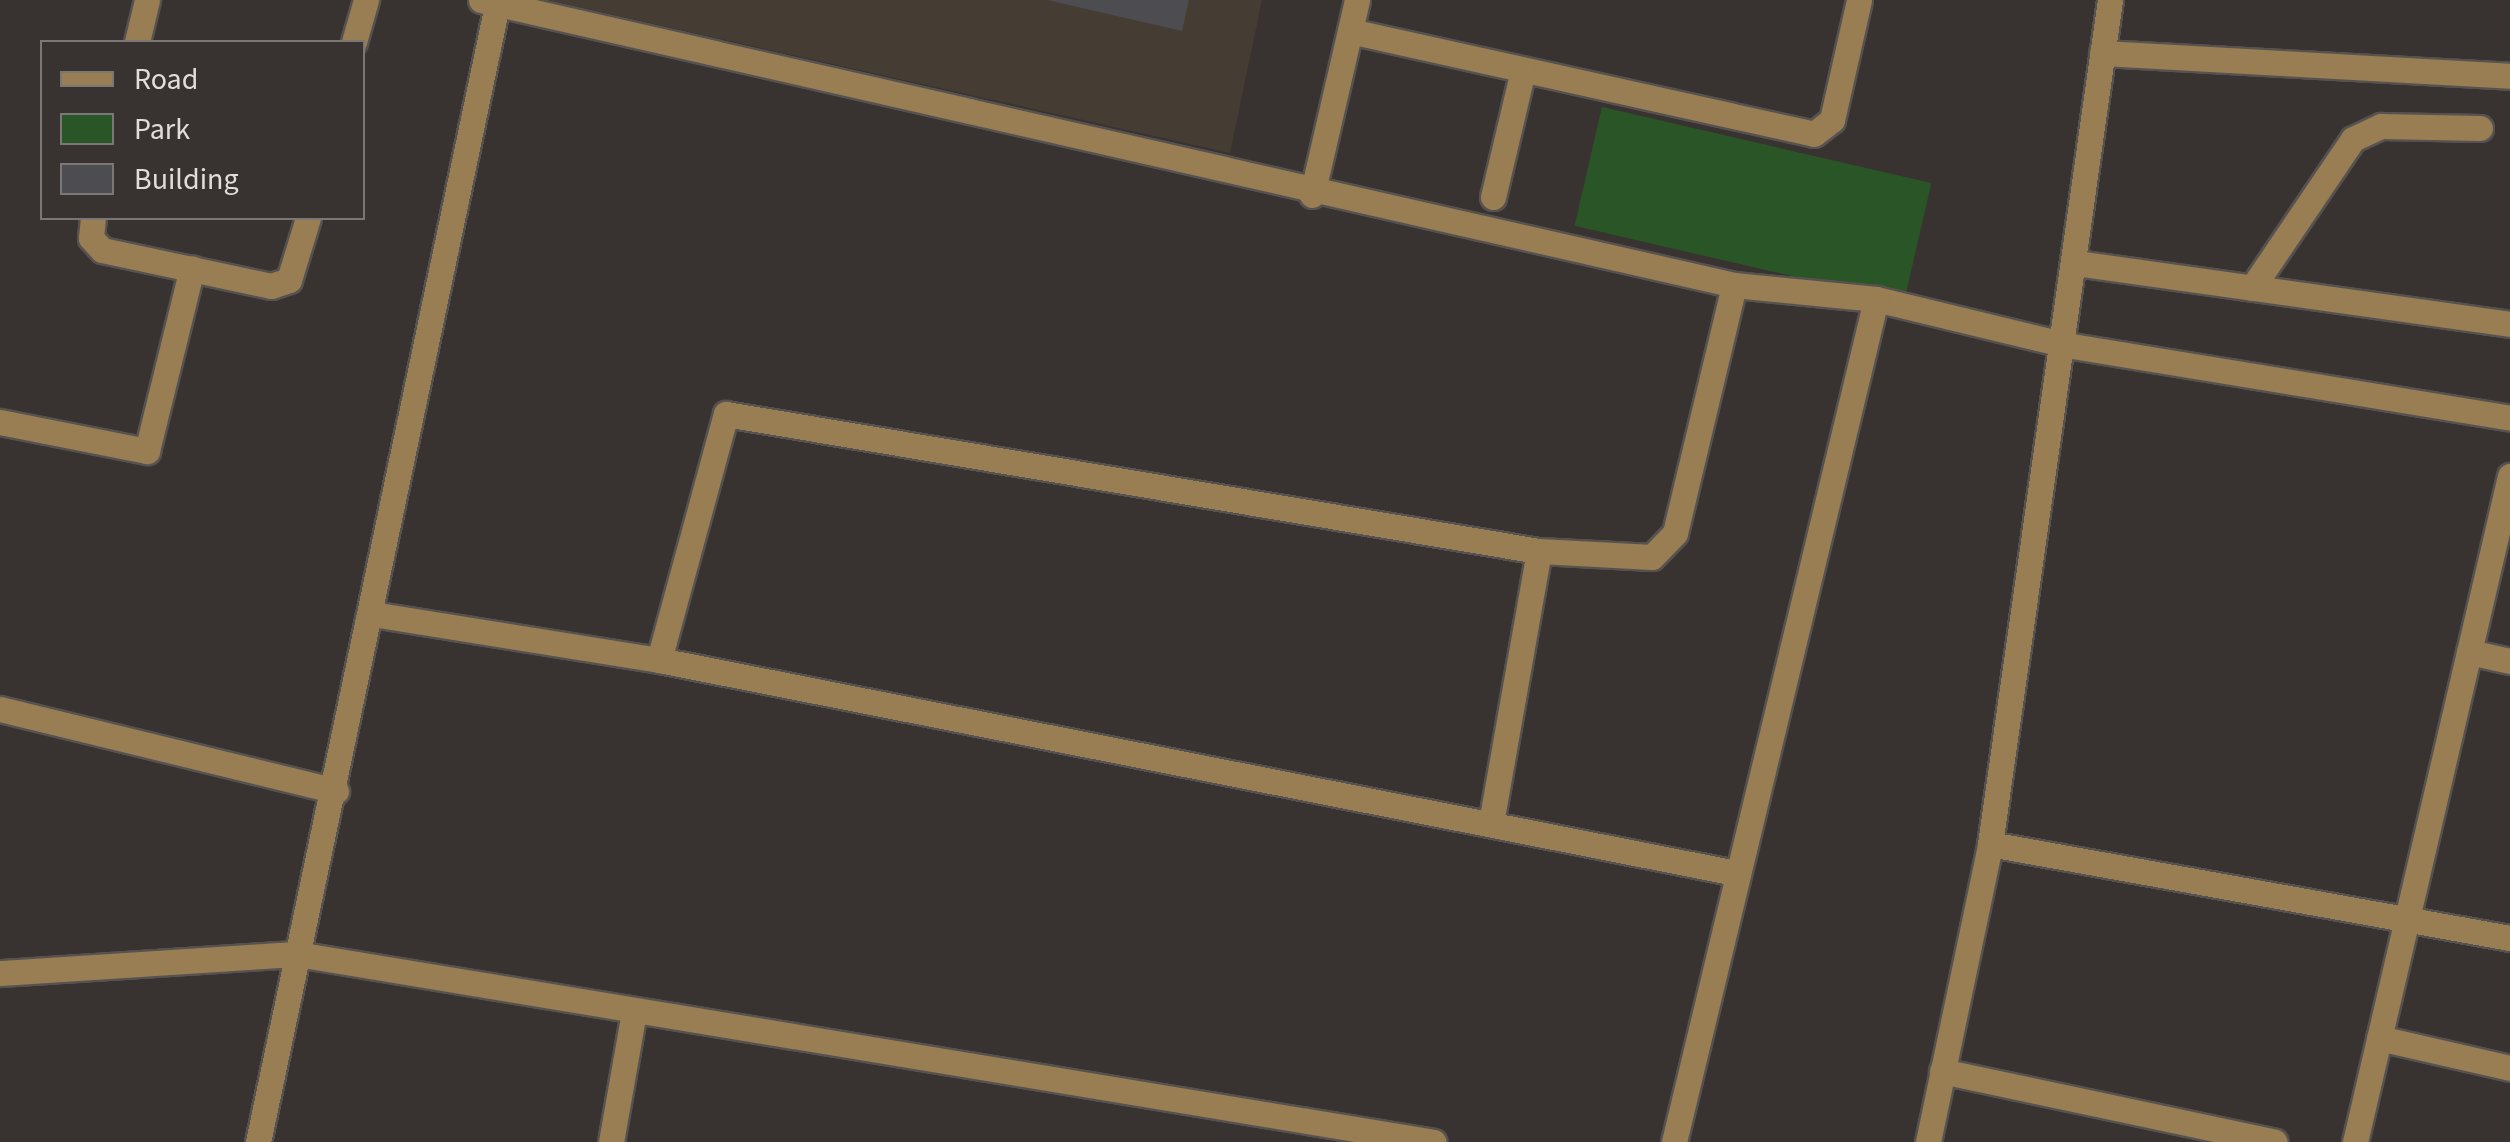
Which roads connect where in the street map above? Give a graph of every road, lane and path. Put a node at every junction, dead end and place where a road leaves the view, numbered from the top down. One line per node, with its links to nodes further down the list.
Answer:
1 (147, 0): 8 (street)
2 (366, 0): 9 (street)
3 (1357, 0): 7 (street)
4 (1860, 0): 11 (street)
5 (2110, 0): 10 (street)
6 (488, 5): 14 (street); 29 (street)
7 (1350, 31): 11 (street); 14 (street)
8 (137, 40)
9 (355, 40)
10 (2102, 52): 12 (street); 18 (street)
11 (1522, 70): 15 (street)
12 (2510, 76)
13 (2480, 128): 21 (street)
14 (1312, 195): 20 (street)
15 (1493, 197)
16 (93, 220): 19 (street)
17 (307, 220): 19 (street)
18 (2076, 264): 21 (street); 24 (street)
19 (192, 268): 26 (street)
20 (1734, 285): 22 (street); 28 (street)
21 (2252, 288): 23 (street)
22 (1876, 299): 24 (street); 37 (street)
23 (2510, 324)
24 (2066, 345): 25 (street); 36 (street)
25 (2510, 418)
26 (0, 422)
27 (2510, 476): 30 (street)
28 (1539, 551): 31 (street); 35 (street)
29 (372, 614): 31 (street); 34 (street)
30 (2469, 652): 32 (street); 38 (street)
31 (658, 660): 35 (street)
32 (2510, 661)
33 (0, 709): 34 (street)
34 (336, 791): 40 (street)
35 (1491, 822): 37 (street)
36 (1990, 844): 38 (street); 45 (street)
37 (1736, 873): 50 (street)
38 (2407, 917): 39 (street); 43 (street)
39 (2510, 938)
40 (297, 954): 41 (street); 42 (street); 47 (street)
41 (0, 972)
42 (633, 1016): 46 (street); 48 (street)
43 (2379, 1038): 44 (street); 53 (street)
44 (2510, 1068)
45 (1942, 1071): 51 (street); 52 (street)
46 (1324, 1133): 49 (street)
47 (258, 1142)
48 (611, 1142)
49 (1434, 1142)
50 (1674, 1142)
51 (1928, 1142)
52 (2275, 1142)
53 (2355, 1142)

